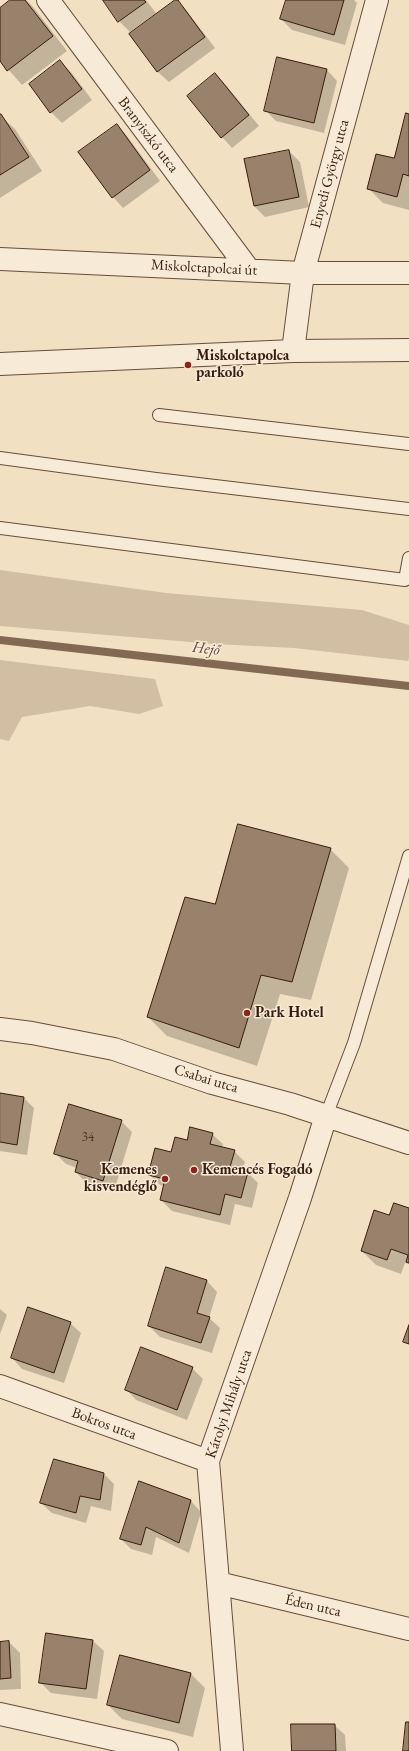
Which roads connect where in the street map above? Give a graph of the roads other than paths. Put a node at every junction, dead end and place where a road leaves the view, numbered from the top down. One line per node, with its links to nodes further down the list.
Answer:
1 (48, 0): 4 (street, Branyiszkó utca)
2 (377, 0): 5 (street, Enyedi György utca)
3 (0, 259): 4 (street, Miskolctapolcai út)
4 (249, 270): 5 (street, Miskolctapolcai út)
5 (303, 273): 6 (street, Miskolctapolcai út); 8 (street, Enyedi György utca)
6 (409, 273)
7 (409, 350): 8 (street)
8 (293, 351): 9 (street)
9 (0, 364)
10 (159, 415): 11 (lane)
11 (409, 444)
12 (0, 458): 13 (lane)
13 (409, 509)
14 (0, 528): 15 (lane)
15 (409, 558)
16 (409, 856): 18 (lane)
17 (0, 1029): 18 (street, Csabai utca)
18 (326, 1116): 19 (street, Csabai utca); 21 (street, Károlyi Mihály utca)
19 (409, 1143)
20 (0, 1386): 21 (street, Bokros utca)
21 (208, 1461): 22 (street, Károlyi Mihály utca)
22 (218, 1583): 23 (street, Éden utca); 26 (street, Károlyi Mihály utca)
23 (409, 1628)
24 (0, 1714): 25 (street)
25 (167, 1751)
26 (232, 1751)

